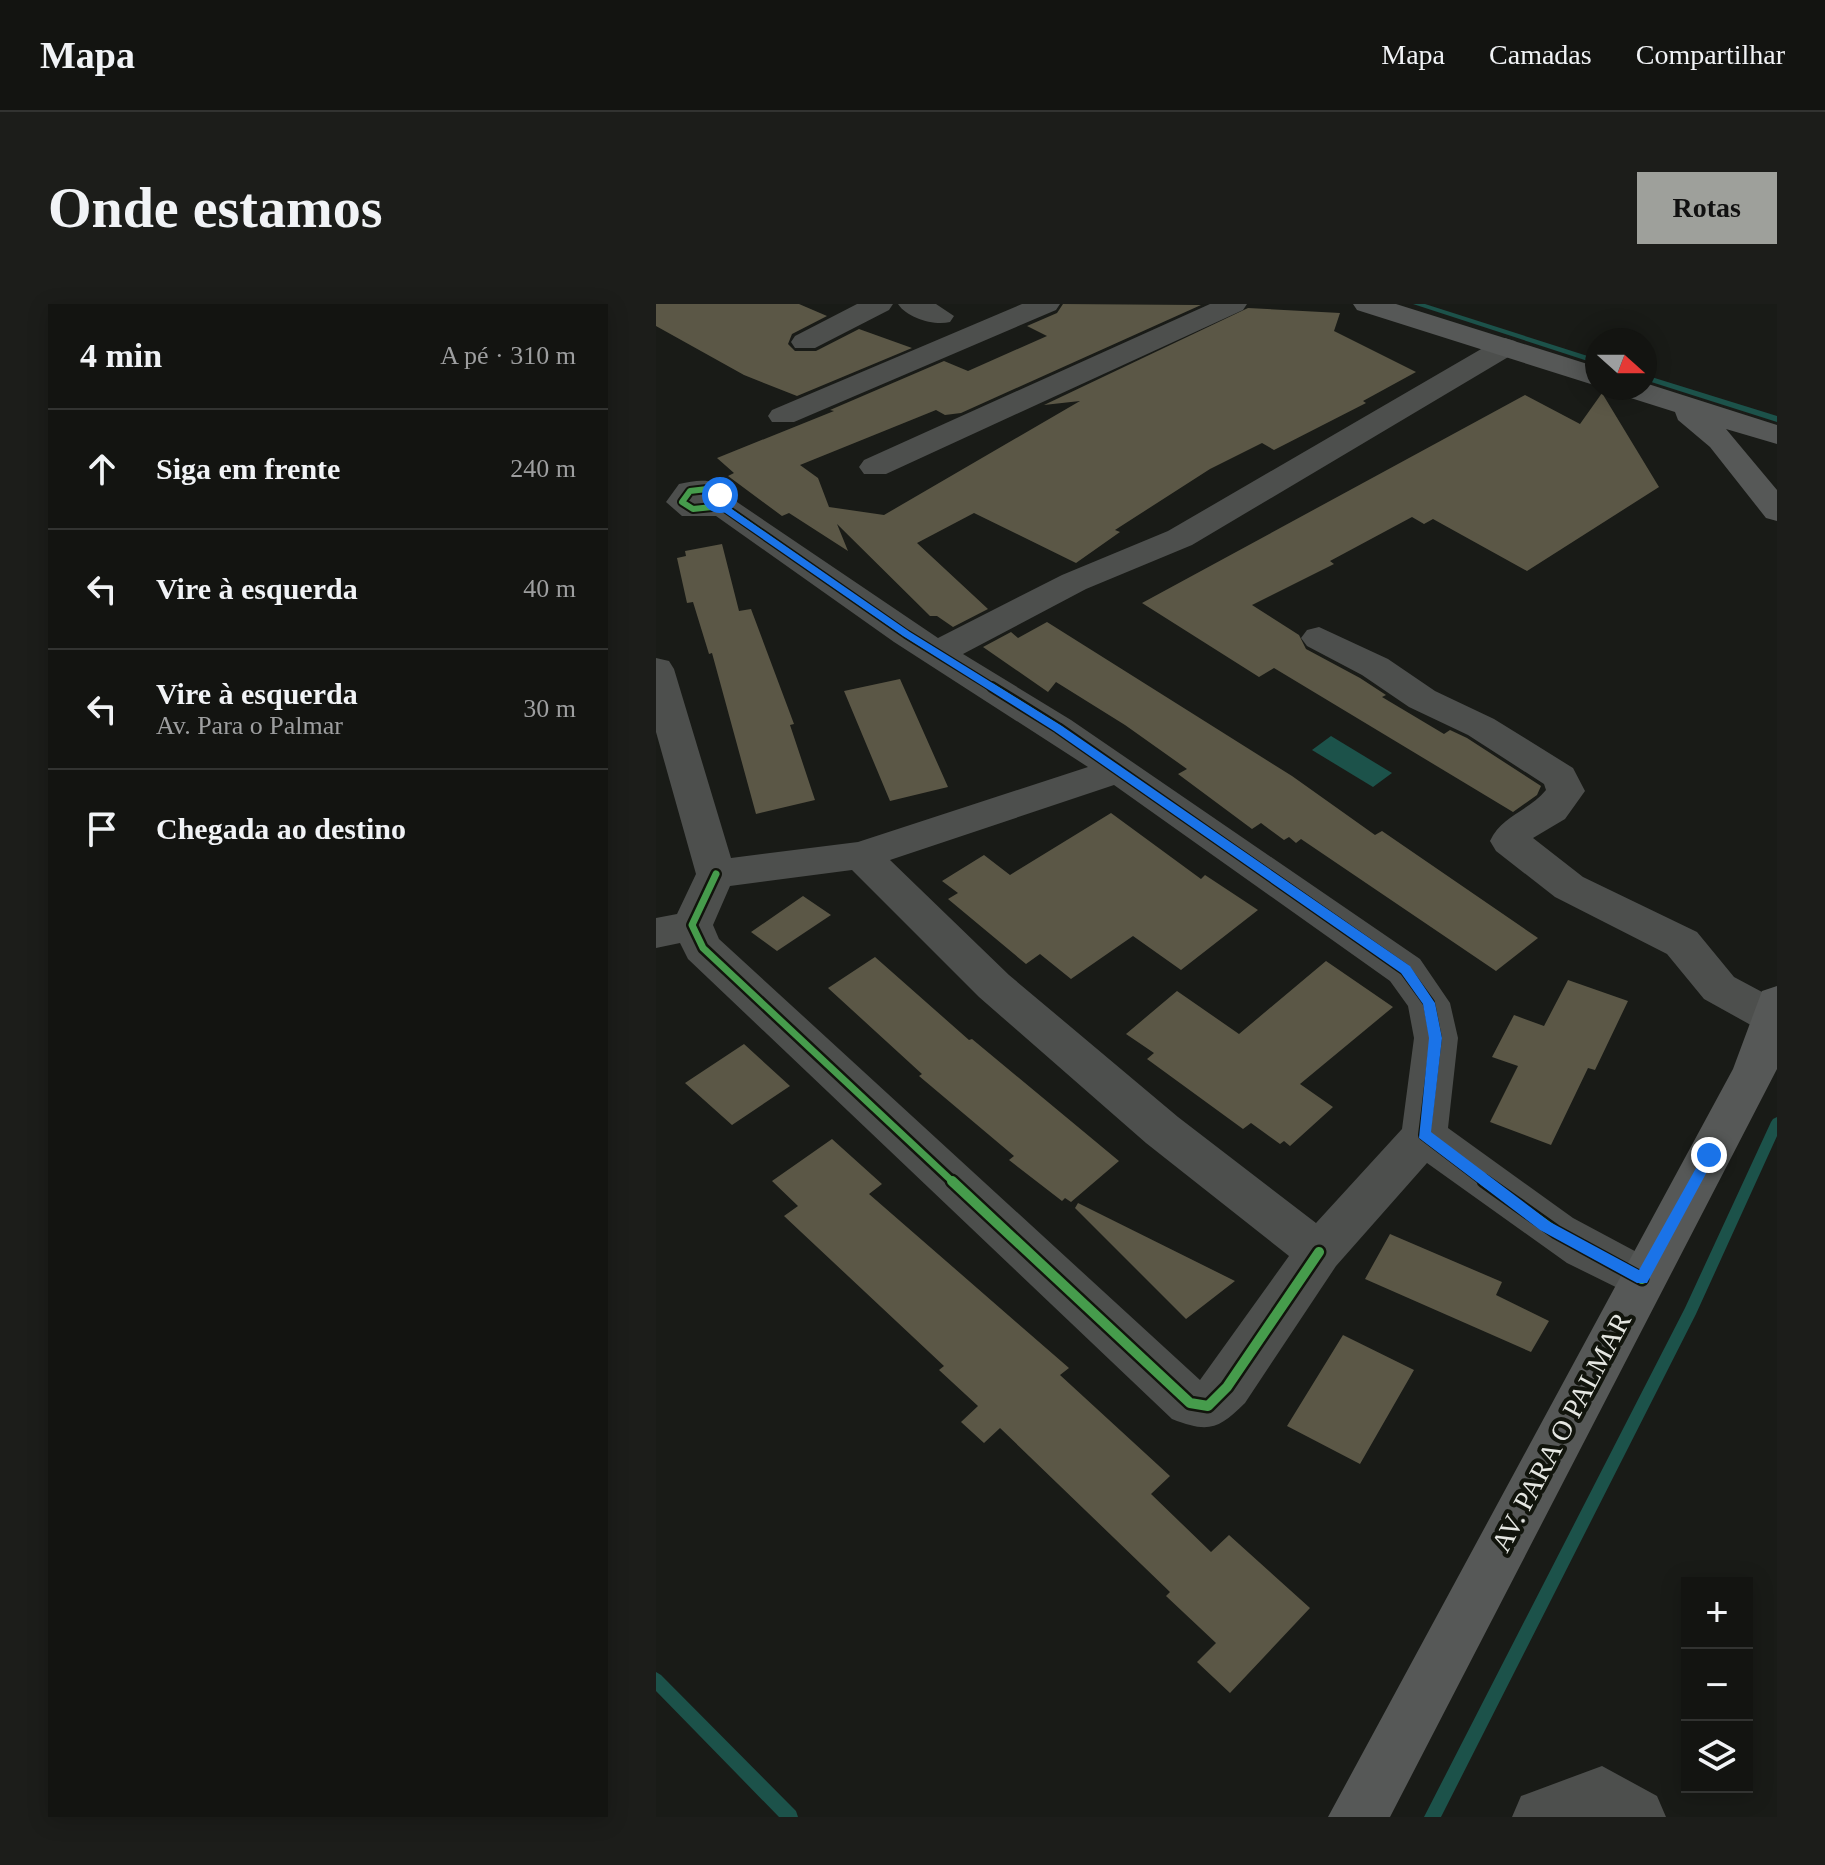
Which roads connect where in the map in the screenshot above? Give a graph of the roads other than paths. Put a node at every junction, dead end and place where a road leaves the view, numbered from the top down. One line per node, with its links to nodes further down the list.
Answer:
1 (879, 304): 7 (street)
2 (912, 304): 6 (street)
3 (1046, 304): 12 (street)
4 (1233, 304): 14 (street)
5 (1367, 304): 8 (main road)
6 (940, 316)
7 (805, 342)
8 (1505, 347): 9 (main road); 18 (street)
9 (1585, 373)
10 (1657, 398): 11 (main road)
11 (1670, 402): 13 (main road); 16 (main road)
12 (783, 416)
13 (1777, 435)
14 (875, 467)
15 (722, 506): 18 (street)
16 (1777, 511)
17 (1319, 638): 24 (street)
18 (937, 653): 20 (street)
19 (656, 669): 22 (street)
20 (1119, 770): 21 (street); 25 (street)
21 (861, 855): 22 (street); 26 (street)
22 (716, 874): 23 (street)
23 (674, 929): 26 (street)
24 (1775, 1010): 27 (main road, AV. PARA O PALMAR)
25 (1424, 1135): 26 (street); 27 (street)
26 (1319, 1252)
27 (1642, 1279): 28 (main road, AV. PARA O PALMAR)
28 (1358, 1817)
29 (1542, 1817): 30 (street)
30 (1636, 1817)

